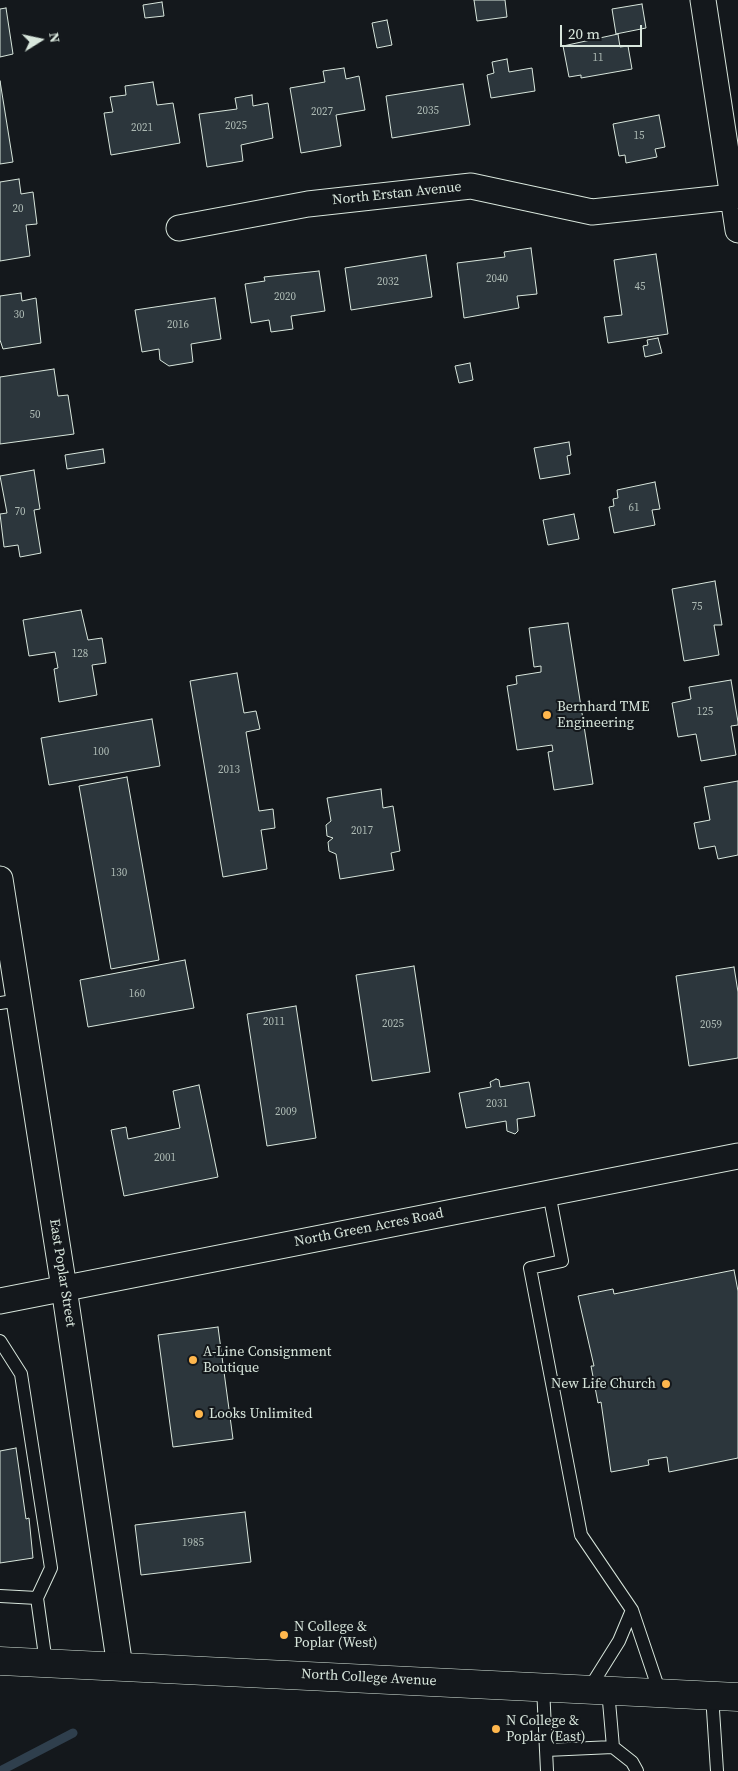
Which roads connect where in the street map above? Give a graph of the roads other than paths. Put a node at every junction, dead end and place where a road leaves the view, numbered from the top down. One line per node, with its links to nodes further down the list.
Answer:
1 (703, 0): 2 (street)
2 (733, 196): 3 (street, North Erstan Avenue); 4 (street)
3 (179, 228)
4 (738, 230)
5 (0, 879): 6 (street, East Poplar Street)
6 (10, 1001): 9 (street, East Poplar Street)
7 (738, 1156): 8 (street, North Green Acres Road)
8 (549, 1193): 9 (street, North Green Acres Road); 14 (lane)
9 (64, 1288): 10 (street, North Green Acres Road); 17 (street, East Poplar Street)
10 (0, 1301)
11 (0, 1341): 13 (lane)
12 (0, 1596): 13 (lane)
13 (37, 1598): 16 (lane)
14 (632, 1610): 19 (lane); 20 (lane)
15 (0, 1661): 16 (main road, North College Avenue)
16 (46, 1663): 17 (main road, North College Avenue)
17 (120, 1666): 18 (main road, North College Avenue)
18 (543, 1687): 19 (main road, North College Avenue); 23 (lane)
19 (598, 1690): 20 (main road, North College Avenue); 22 (lane)
20 (660, 1693): 21 (main road, North College Avenue)
21 (725, 1696): 26 (lane)
22 (613, 1747): 23 (lane); 25 (lane)
23 (546, 1750): 24 (lane)
24 (548, 1771)
25 (637, 1771)
26 (717, 1771)

